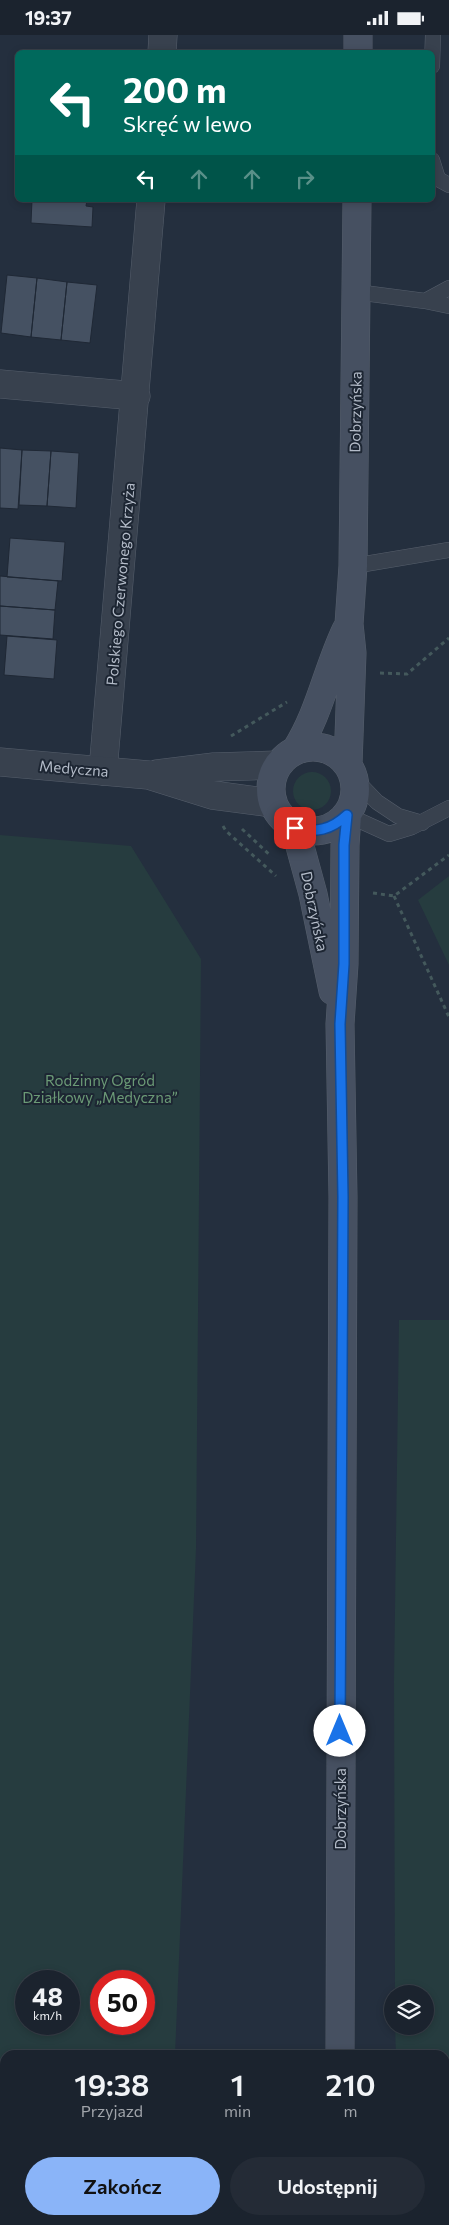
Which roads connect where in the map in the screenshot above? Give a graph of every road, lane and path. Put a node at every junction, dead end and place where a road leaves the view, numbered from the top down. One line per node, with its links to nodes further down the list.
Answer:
1 (163, 35): 4 (street)
2 (358, 35): 5 (main road)
3 (433, 35): 6 (lane)
4 (162, 50)
5 (358, 50)
6 (433, 50)
7 (435, 170): 8 (lane)
8 (449, 185)
9 (151, 202): 16 (street, Polskiego Czerwonego Krzyża)
10 (357, 202): 12 (main road, Dobrzyńska)
11 (449, 288): 13 (lane)
12 (356, 292): 13 (lane); 18 (main road, Dobrzyńska)
13 (425, 301): 14 (lane)
14 (449, 306)
15 (0, 384): 16 (street)
16 (136, 396): 26 (street, Polskiego Czerwonego Krzyża)
17 (449, 550): 18 (lane)
18 (353, 567): 19 (main road, Dobrzyńska)
19 (349, 624): 23 (main road, Dobrzyńska); 27 (main road, Dobrzyńska)
20 (449, 638): 21 (path)
21 (378, 673)
22 (290, 697): 25 (path)
23 (287, 757): 25 (street, Medyczna); 27 (main road); 29 (main road)
24 (0, 762): 26 (street, Medyczna)
25 (226, 766): 28 (street, Medyczna)
26 (104, 771): 28 (street, Medyczna)
27 (351, 771): 32 (main road); 33 (lane)
28 (148, 775): 30 (street, Medyczna)
29 (273, 803): 30 (street, Medyczna); 34 (main road)
30 (222, 805): 36 (path); 37 (path)
31 (449, 809): 33 (lane)
32 (347, 815): 33 (lane); 34 (main road); 39 (main road, Dobrzyńska)
33 (422, 823)
34 (295, 828): 39 (main road, Dobrzyńska)
35 (449, 855): 38 (path)
36 (277, 862)
37 (280, 880)
38 (449, 1017)
39 (340, 1024): 40 (main road, Dobrzyńska)
40 (340, 2050)

